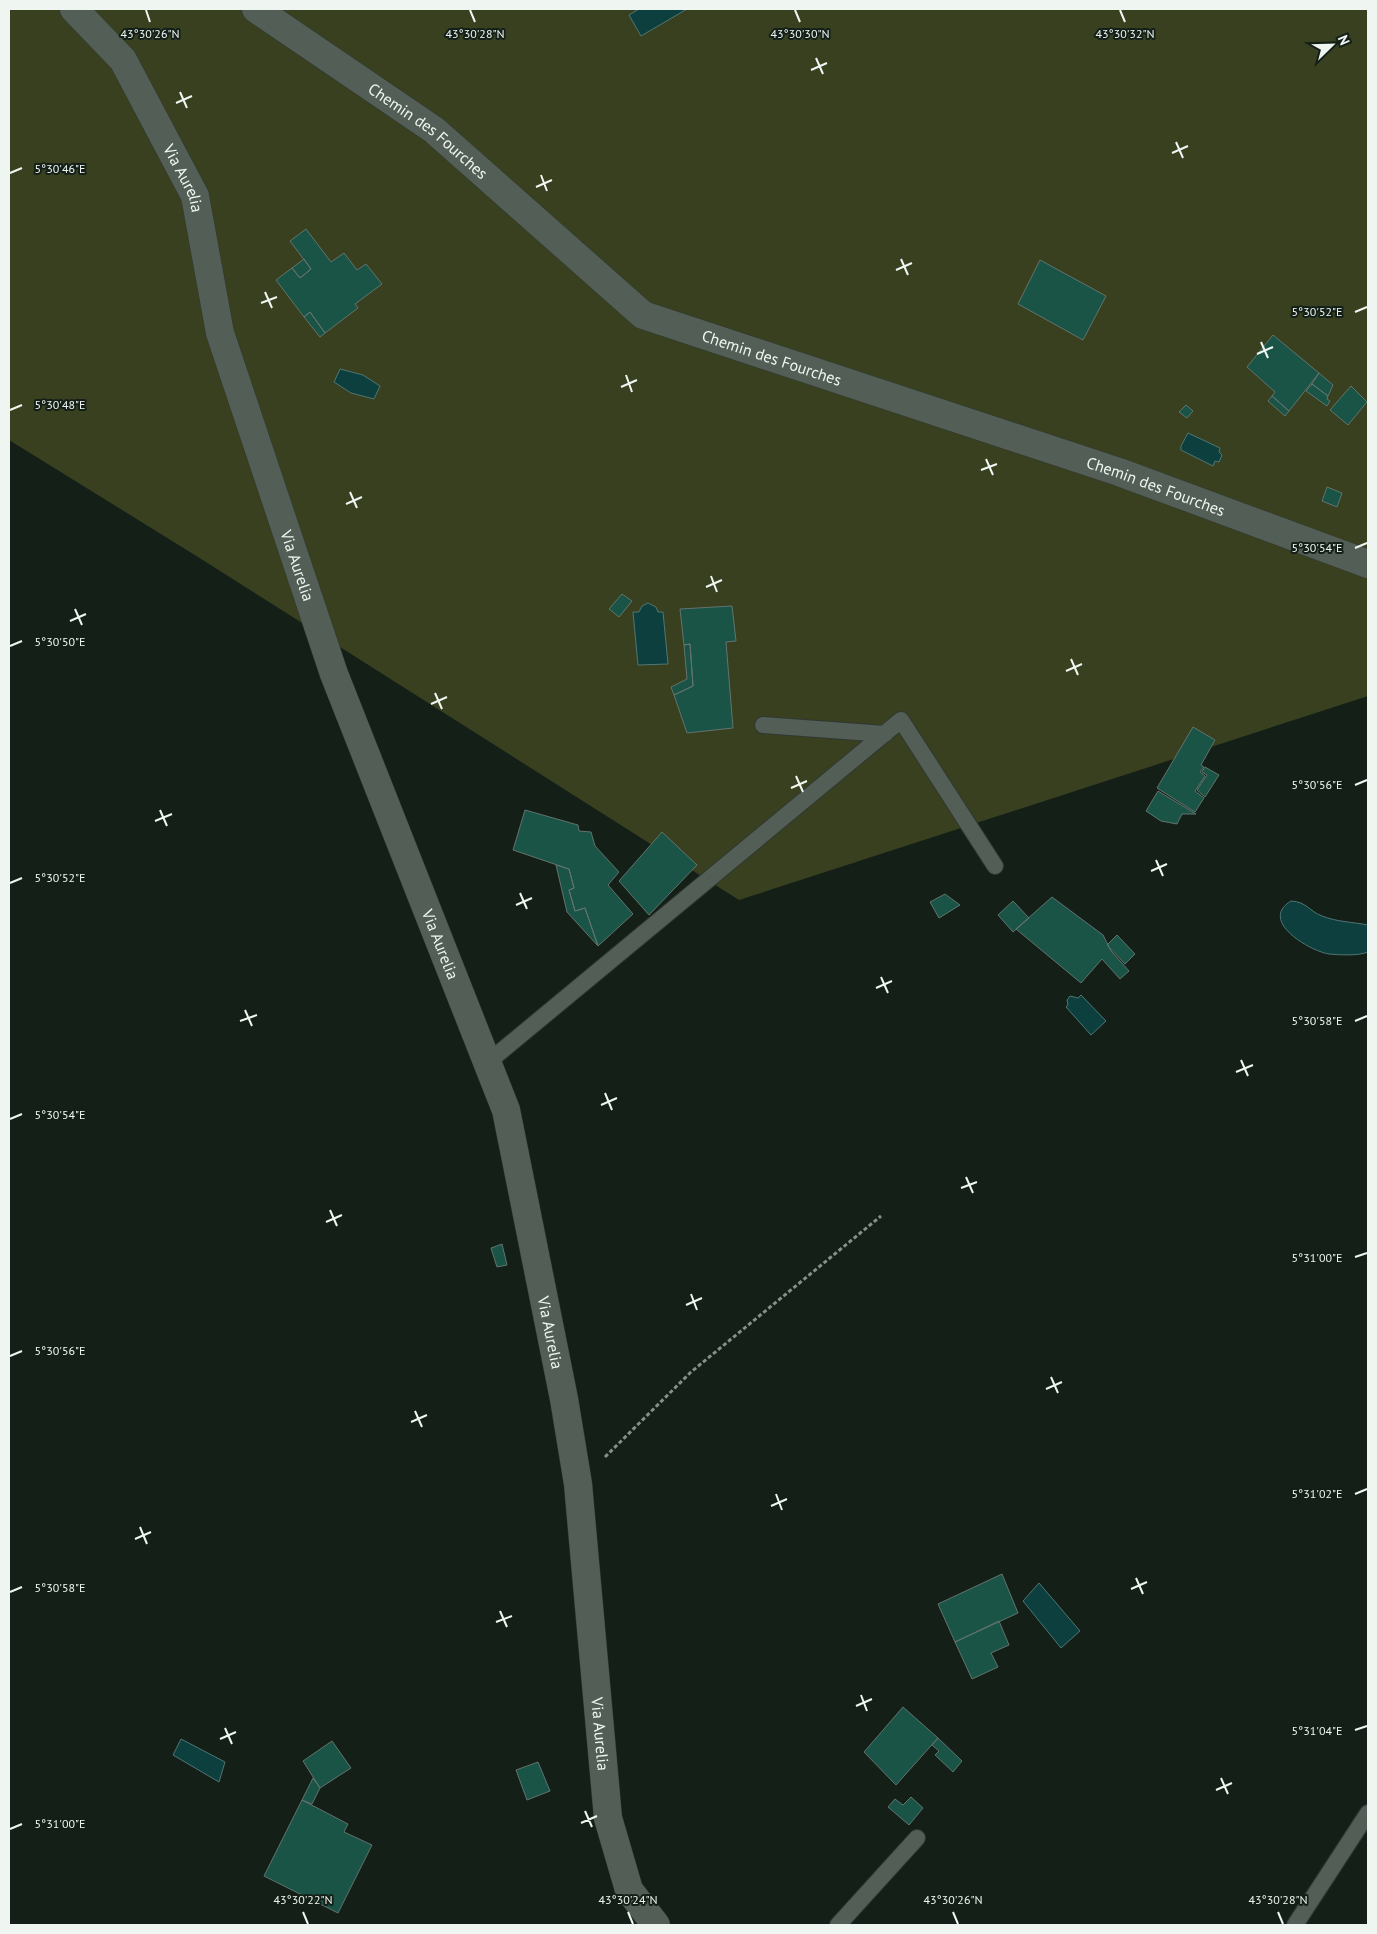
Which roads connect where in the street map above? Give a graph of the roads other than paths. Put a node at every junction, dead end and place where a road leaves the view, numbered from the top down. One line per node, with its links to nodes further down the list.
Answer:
1 (74, 9): 7 (street, Via Aurelia)
2 (256, 9): 3 (street, Chemin des Fourches)
3 (1368, 564)
4 (763, 724): 5 (lane)
5 (885, 734): 6 (lane); 7 (lane)
6 (995, 866)
7 (487, 1063): 10 (street, Via Aurelia)
8 (1368, 1813): 12 (lane)
9 (917, 1838): 11 (lane)
10 (656, 1925)
11 (838, 1925)
12 (1295, 1925)

